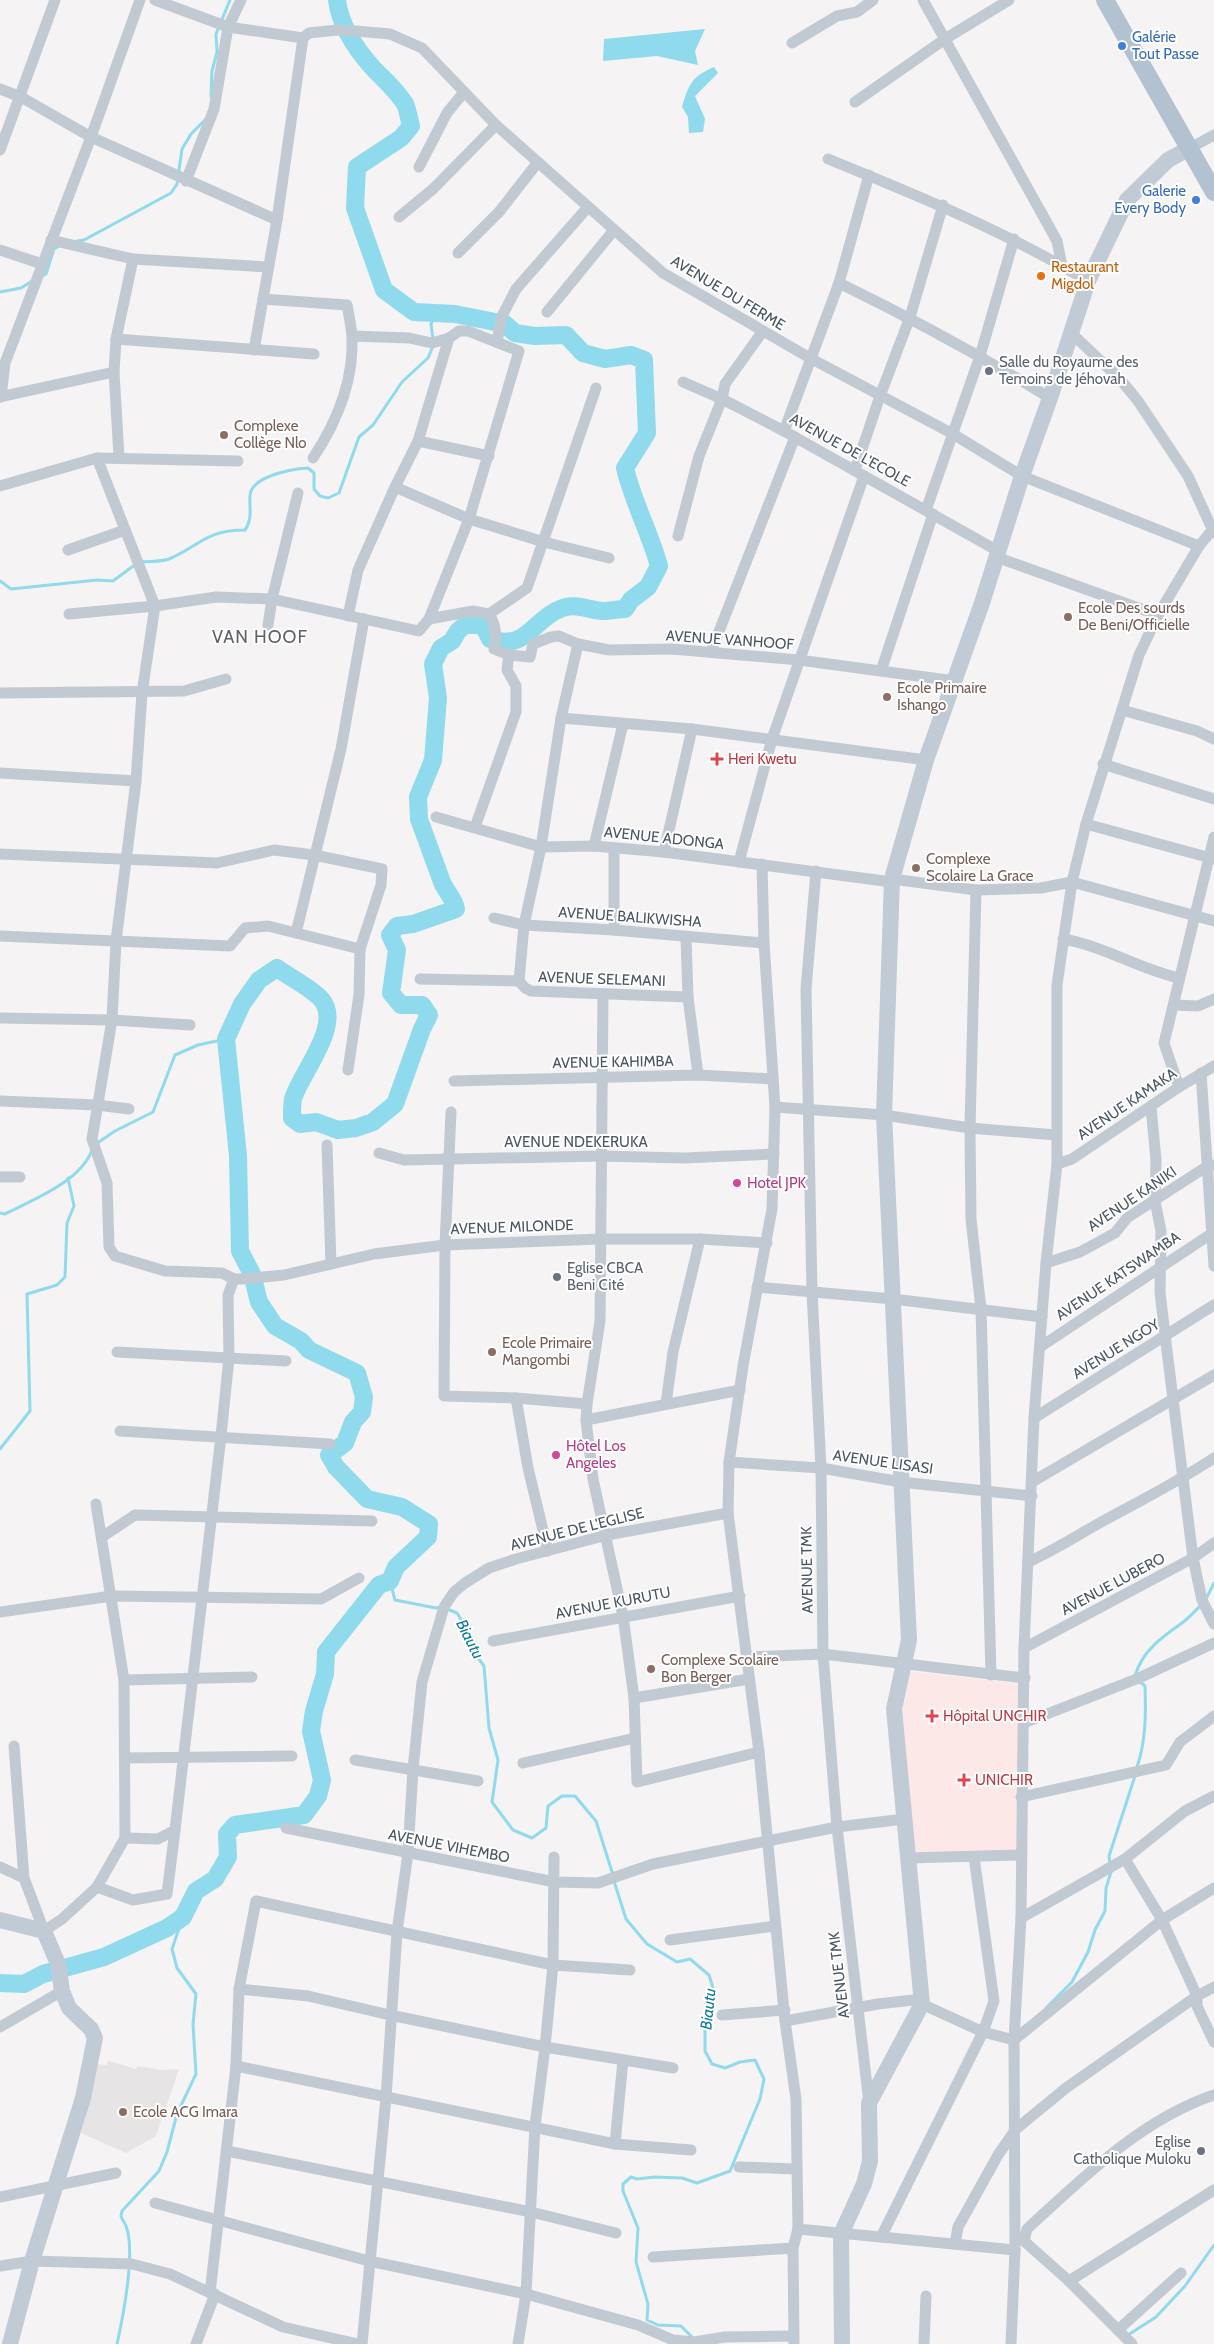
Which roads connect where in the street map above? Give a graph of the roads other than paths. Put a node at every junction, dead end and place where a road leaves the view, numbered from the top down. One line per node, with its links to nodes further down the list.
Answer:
1 (56, 0): 15 (street)
2 (140, 0): 19 (street)
3 (155, 0): 9 (street)
4 (240, 0): 9 (street)
5 (873, 0): 12 (street)
6 (923, 0): 11 (street)
7 (1009, 0): 11 (street)
8 (1105, 0): 20 (main road)
9 (222, 25): 10 (street); 26 (street)
10 (304, 38): 14 (street, AVENUE DU FERME); 31 (street)
11 (945, 39): 16 (street); 39 (street)
12 (792, 42)
13 (0, 89): 15 (street)
14 (464, 92): 17 (street, AVENUE DU FERME); 24 (street)
15 (21, 97): 19 (street); 21 (street)
16 (855, 102)
17 (496, 125): 23 (street, AVENUE DU FERME); 30 (street)
18 (1214, 135): 20 (street)
19 (91, 137): 26 (street); 34 (street)
20 (1190, 148): 27 (main road); 41 (street)
21 (0, 150)
22 (828, 159): 25 (street)
23 (538, 162): 29 (street, AVENUE DU FERME); 36 (street)
24 (419, 167)
25 (869, 175): 28 (street); 42 (street)
26 (181, 179): 31 (street)
27 (1214, 192)
28 (943, 205): 33 (street); 45 (street)
29 (588, 207): 32 (street, AVENUE DU FERME); 51 (street)
30 (399, 217)
31 (277, 220): 40 (street)
32 (614, 230): 44 (street); 46 (street, AVENUE DU FERME)
33 (1014, 239): 39 (street); 54 (street)
34 (51, 240): 37 (street); 38 (street)
35 (0, 250): 38 (street)
36 (458, 253)
37 (134, 259): 40 (street); 50 (street)
38 (42, 264): 60 (street)
39 (1062, 266): 41 (street)
40 (268, 267): 43 (street)
41 (1088, 281): 47 (street)
42 (839, 283): 45 (street); 55 (street)
43 (262, 299): 48 (street); 52 (street)
44 (547, 312)
45 (910, 317): 54 (street); 59 (street)
46 (763, 331): 55 (street, AVENUE DU FERME); 62 (street)
47 (1070, 332): 61 (street); 79 (street)
48 (352, 336): 49 (street); 69 (street)
49 (449, 338): 51 (street); 65 (street)
50 (116, 339): 52 (street); 56 (street)
51 (498, 339): 66 (street)
52 (254, 350): 53 (street)
53 (314, 354)
54 (980, 356): 61 (street); 64 (street)
55 (810, 358): 59 (street, AVENUE DU FERME); 63 (street)
56 (114, 372): 60 (street); 67 (street)
57 (683, 382): 62 (street, AVENUE DE L'ECOLE)
58 (596, 388): 81 (street)
59 (880, 396): 64 (street, AVENUE DU FERME); 71 (street)
60 (0, 397)
61 (1050, 398): 72 (street)
62 (722, 399): 63 (street, AVENUE DE L'ECOLE); 80 (street)
63 (790, 434): 71 (street, AVENUE DE L'ECOLE); 96 (street)
64 (953, 434): 72 (street, AVENUE DU FERME); 76 (street)
65 (418, 441): 66 (street); 74 (street)
66 (489, 456): 77 (street)
67 (119, 457): 68 (street); 70 (street)
68 (97, 458): 73 (street); 78 (street)
69 (313, 458)
70 (238, 461)
71 (859, 473): 76 (street, AVENUE DE L'ECOLE); 98 (street)
72 (1022, 476): 82 (street, AVENUE DU FERME); 84 (street)
73 (0, 486)
74 (395, 487): 77 (street); 91 (street)
75 (298, 493): 86 (street)
76 (929, 512): 84 (street, AVENUE DE L'ECOLE); 99 (street)
77 (469, 519): 81 (street); 93 (street)
78 (125, 530): 83 (street); 87 (street)
79 (1213, 530): 82 (street)
80 (678, 536)
81 (544, 542): 85 (street); 89 (street)
82 (1199, 546): 90 (street)
83 (68, 550)
84 (997, 554): 90 (street, AVENUE DE L'ECOLE); 101 (street)
85 (609, 558)
86 (272, 599): 87 (street); 91 (street); 94 (street)
87 (155, 606): 88 (street); 103 (street)
88 (69, 614)
89 (489, 614): 93 (street); 97 (street)
90 (1158, 615): 104 (street)
91 (348, 616): 92 (street)
92 (364, 619): 93 (street); 124 (street)
93 (429, 619)
94 (268, 625)
95 (578, 644): 96 (street, AVENUE VANHOOF); 97 (street, AVENUE VANHOOF); 105 (street)
96 (710, 652): 98 (street, AVENUE VANHOOF)
97 (509, 655): 117 (street)
98 (799, 660): 99 (street, AVENUE VANHOOF); 108 (street)
99 (881, 671): 101 (street, AVENUE VANHOOF)
100 (226, 679): 103 (street)
101 (954, 681): 110 (street)
102 (0, 692): 103 (street)
103 (142, 693): 113 (street)
104 (1122, 710): 109 (street); 111 (street)
105 (561, 718): 106 (street); 120 (street)
106 (623, 724): 107 (street); 119 (street)
107 (692, 730): 108 (street); 122 (street)
108 (772, 739): 110 (street); 127 (street)
109 (1214, 739)
110 (926, 760): 130 (street)
111 (1104, 764): 114 (street); 116 (street)
112 (0, 773): 113 (street)
113 (136, 781): 125 (street)
114 (1214, 799)
115 (436, 817): 117 (street, AVENUE ADONGA)
116 (1086, 824): 126 (street); 131 (street)
117 (475, 827): 120 (street, AVENUE ADONGA)
118 (1214, 837): 126 (street)
119 (594, 846): 120 (street, AVENUE ADONGA); 121 (street, AVENUE ADONGA)
120 (540, 847): 136 (street)
121 (614, 848): 122 (street, AVENUE ADONGA); 137 (street)
122 (664, 852): 127 (street, AVENUE ADONGA)
123 (0, 854): 125 (street)
124 (314, 855): 125 (street); 138 (street); 144 (street)
125 (125, 859): 142 (street)
126 (1211, 859): 133 (street)
127 (740, 862): 128 (street, AVENUE ADONGA)
128 (762, 864): 129 (street, AVENUE ADONGA); 143 (street)
129 (816, 871): 130 (street, AVENUE ADONGA); 168 (street, AVENUE TMK)
130 (892, 880): 132 (street, AVENUE ADONGA); 170 (street)
131 (1072, 882): 132 (street, AVENUE ADONGA); 133 (street); 141 (street)
132 (976, 890): 171 (street)
133 (1195, 916): 135 (street); 145 (street)
134 (494, 918): 136 (street, AVENUE BALIKWISHA)
135 (1214, 921)
136 (524, 925): 137 (street, AVENUE BALIKWISHA); 147 (street)
137 (614, 930): 140 (street, AVENUE BALIKWISHA)
138 (296, 933): 142 (street); 144 (street)
139 (0, 936): 142 (street)
140 (686, 936): 143 (street, AVENUE BALIKWISHA); 149 (street)
141 (1063, 939): 145 (street); 172 (street)
142 (116, 941): 153 (street)
143 (764, 943): 160 (street)
144 (360, 949): 156 (street)
145 (1179, 978): 151 (street)
146 (420, 979): 147 (street)
147 (519, 981): 148 (street, AVENUE SELEMANI)
148 (603, 994): 149 (street, AVENUE SELEMANI); 159 (street)
149 (688, 997): 158 (street)
150 (1214, 999): 151 (street)
151 (1174, 1005): 162 (street)
152 (0, 1018): 153 (street)
153 (112, 1020): 154 (street); 164 (street)
154 (190, 1025)
155 (1214, 1066): 157 (street, AVENUE KAMAKA)
156 (348, 1070)
157 (1201, 1073): 162 (street, AVENUE KAMAKA); 179 (street)
158 (698, 1075): 159 (street, AVENUE KAHIMBA); 160 (street, AVENUE KAHIMBA)
159 (602, 1077): 161 (street, AVENUE KAHIMBA); 176 (street)
160 (773, 1079): 165 (street)
161 (454, 1081)
162 (1179, 1087): 166 (street, AVENUE KAMAKA)
163 (0, 1101): 164 (street)
164 (97, 1105): 167 (street); 192 (street, AVENUE MILONDE)
165 (775, 1106): 168 (street); 175 (street)
166 (1150, 1107): 178 (street, AVENUE KAMAKA); 182 (street)
167 (129, 1109)
168 (808, 1109): 170 (street); 194 (street, AVENUE TMK)
169 (451, 1112): 177 (street)
170 (884, 1115): 171 (street); 195 (street)
171 (970, 1128): 172 (street); 197 (street)
172 (1056, 1135): 178 (street)
173 (327, 1145): 189 (street)
174 (379, 1152): 177 (street, AVENUE NDEKERUKA)
175 (774, 1154): 176 (street, AVENUE NDEKERUKA); 186 (street)
176 (601, 1156): 177 (street, AVENUE NDEKERUKA); 184 (street)
177 (450, 1158): 187 (street)
178 (1056, 1164): 188 (street)
179 (1210, 1166): 182 (street, AVENUE KANIKI); 183 (street)
180 (0, 1177): 181 (street)
181 (20, 1178)
182 (1155, 1201): 188 (street, AVENUE KANIKI); 190 (street)
183 (1212, 1232): 190 (street, AVENUE KATSWAMBA); 191 (street)
184 (601, 1239): 185 (street, AVENUE MILONDE); 187 (street, AVENUE MILONDE); 208 (street)
185 (700, 1239): 186 (street, AVENUE MILONDE); 209 (street)
186 (767, 1243): 193 (street)
187 (446, 1245): 189 (street, AVENUE MILONDE); 206 (street)
188 (1046, 1263): 198 (street)
189 (331, 1264): 192 (street, AVENUE MILONDE)
190 (1161, 1266): 199 (street); 200 (street, AVENUE KATSWAMBA)
191 (1214, 1266)
192 (238, 1279): 202 (street)
193 (757, 1287): 194 (street); 205 (street)
194 (812, 1292): 195 (street); 217 (street, AVENUE TMK)
195 (893, 1299): 197 (street, AVENUE KATSWAMBA); 219 (street)
196 (1214, 1305): 199 (street, AVENUE NGOY)
197 (980, 1309): 198 (street, AVENUE KATSWAMBA); 221 (street)
198 (1042, 1318): 200 (street)
199 (1165, 1335): 207 (street); 210 (street, AVENUE NGOY)
200 (1040, 1347): 210 (street)
201 (118, 1352): 202 (street)
202 (228, 1358): 203 (street); 213 (street)
203 (286, 1361)
204 (1214, 1375): 207 (street)
205 (740, 1390): 209 (street); 216 (street)
206 (516, 1398): 208 (street); 230 (street)
207 (1174, 1399): 218 (street); 220 (street)
208 (587, 1404): 211 (street)
209 (666, 1404): 211 (street)
210 (1034, 1418): 220 (street)
211 (586, 1420): 227 (street)
212 (120, 1431): 213 (street)
213 (221, 1436): 214 (street); 225 (street)
214 (330, 1444)
215 (1214, 1458): 218 (street)
216 (729, 1462): 217 (street, AVENUE LISASI); 224 (street)
217 (821, 1468): 219 (street, AVENUE LISASI); 243 (street, AVENUE TMK)
218 (1184, 1478): 231 (street); 232 (street)
219 (901, 1482): 221 (street, AVENUE LISASI); 245 (street)
220 (1032, 1482): 222 (street)
221 (984, 1491): 222 (street, AVENUE LISASI); 246 (street)
222 (1032, 1496): 232 (street)
223 (96, 1504): 228 (street)
224 (728, 1513): 227 (street, AVENUE DE L'EGLISE); 235 (street)
225 (212, 1516): 226 (street); 228 (street); 236 (street)
226 (372, 1521)
227 (606, 1534): 230 (street, AVENUE DE L'EGLISE); 238 (street)
228 (102, 1537): 234 (street)
229 (1214, 1543): 231 (street, AVENUE LUBERO)
230 (548, 1551): 263 (street, AVENUE DE L'EGLISE)
231 (1193, 1558): 239 (street); 242 (street, AVENUE LUBERO)
232 (1028, 1562): 242 (street)
233 (359, 1578): 236 (street)
234 (112, 1596): 236 (street); 237 (street); 251 (street)
235 (740, 1596): 238 (street, AVENUE KURUTU); 244 (street)
236 (203, 1598): 249 (street)
237 (0, 1612)
238 (623, 1616): 240 (street, AVENUE KURUTU); 252 (street)
239 (1214, 1624)
240 (493, 1641)
241 (1214, 1643): 254 (street)
242 (1024, 1648): 248 (street)
243 (823, 1654): 244 (street); 245 (street); 268 (street, AVENUE TMK)
244 (747, 1657): 250 (street)
245 (903, 1664): 246 (street); 267 (street)
246 (991, 1674): 248 (street)
247 (252, 1677): 249 (street)
248 (1025, 1678): 254 (street)
249 (191, 1679): 251 (street); 260 (street)
250 (749, 1679): 252 (street); 257 (street)
251 (124, 1680): 259 (street)
252 (634, 1698): 255 (street)
253 (1214, 1716): 266 (street)
254 (1024, 1723): 266 (street)
255 (635, 1738): 257 (street); 262 (street)
256 (14, 1746): 280 (street)
257 (759, 1752): 272 (street)
258 (292, 1756): 260 (street)
259 (125, 1758): 260 (street); 271 (street)
260 (183, 1759): 270 (street)
261 (355, 1760): 263 (street)
262 (523, 1763)
263 (413, 1769): 264 (street); 273 (street)
264 (478, 1781)
265 (1214, 1796): 278 (street)
266 (1021, 1797): 274 (street)
267 (905, 1819): 268 (street, AVENUE VIHEMBO); 277 (street)
268 (837, 1827): 272 (street, AVENUE VIHEMBO); 298 (street, AVENUE TMK)
269 (286, 1828): 273 (street, AVENUE VIHEMBO)
270 (175, 1830): 271 (street); 282 (street)
271 (125, 1838): 282 (street)
272 (766, 1842): 281 (street, AVENUE VIHEMBO); 287 (street)
273 (408, 1852): 281 (street, AVENUE VIHEMBO); 289 (street)
274 (1021, 1855): 276 (street); 284 (street)
275 (554, 1857): 281 (street)
276 (974, 1857): 277 (street); 303 (street)
277 (908, 1858): 297 (street)
278 (1125, 1859): 284 (street); 286 (street)
279 (0, 1867): 280 (street)
280 (24, 1878): 288 (street)
281 (555, 1882): 291 (street)
282 (97, 1887): 288 (street)
283 (1214, 1888): 286 (street)
284 (1020, 1918): 304 (street)
285 (0, 1920): 288 (street)
286 (1162, 1920): 296 (street); 304 (street)
287 (775, 1926): 290 (street); 301 (street)
288 (44, 1931): 293 (street)
289 (397, 1932): 291 (street); 295 (street); 299 (street)
290 (670, 1940)
291 (553, 1965): 292 (street); 306 (street)
292 (630, 1970)
293 (60, 1978): 302 (street); 322 (street)
294 (1214, 1987): 296 (street)
295 (239, 1990): 299 (street); 308 (street)
296 (1197, 1996): 305 (street); 314 (street)
297 (922, 2004): 298 (street); 303 (street); 312 (street)
298 (857, 2008): 301 (street); 312 (street, AVENUE TMK)
299 (390, 2015): 306 (street); 311 (street)
300 (722, 2015): 301 (street)
301 (785, 2015): 319 (street)
302 (0, 2027)
303 (983, 2032): 304 (street); 331 (street)
304 (1014, 2040): 314 (street)
305 (1214, 2042)
306 (545, 2046): 307 (street); 313 (street)
307 (623, 2060): 309 (street); 315 (street)
308 (236, 2066): 311 (street); 317 (street)
309 (672, 2068)
310 (1214, 2095): 333 (street)
311 (386, 2098): 313 (street); 321 (street)
312 (870, 2102): 330 (street)
313 (535, 2126): 315 (street); 326 (street)
314 (1016, 2129): 332 (street); 333 (street)
315 (615, 2144): 316 (street)
316 (691, 2150)
317 (227, 2151): 321 (street); 327 (street)
318 (739, 2167): 319 (street)
319 (796, 2169): 328 (street)
320 (116, 2172): 322 (street)
321 (378, 2180): 326 (street); 336 (street)
322 (57, 2186): 324 (street); 337 (street)
323 (1214, 2190): 340 (street)
324 (0, 2197)
325 (155, 2203): 327 (street)
326 (531, 2212): 329 (street); 342 (street)
327 (219, 2222): 336 (street); 341 (street)
328 (798, 2230): 330 (street); 334 (street)
329 (616, 2233)
330 (841, 2234): 331 (street); 350 (street)
331 (881, 2237): 332 (street)
332 (954, 2244): 333 (street)
333 (1018, 2245): 340 (street); 352 (street)
334 (793, 2248): 335 (street); 345 (street)
335 (653, 2257)
336 (368, 2261): 342 (street); 348 (street)
337 (32, 2262): 338 (street); 341 (street); 346 (street)
338 (0, 2266)
339 (1181, 2273): 344 (street)
340 (1069, 2281): 344 (street)
341 (212, 2294): 347 (street); 348 (street)
342 (526, 2294): 345 (street); 349 (street)
343 (926, 2296): 351 (street)
344 (1125, 2337)
345 (793, 2340)
346 (10, 2344)
347 (196, 2344)
348 (360, 2344)
349 (518, 2344)
350 (842, 2344)
351 (924, 2344)
352 (1011, 2344)

